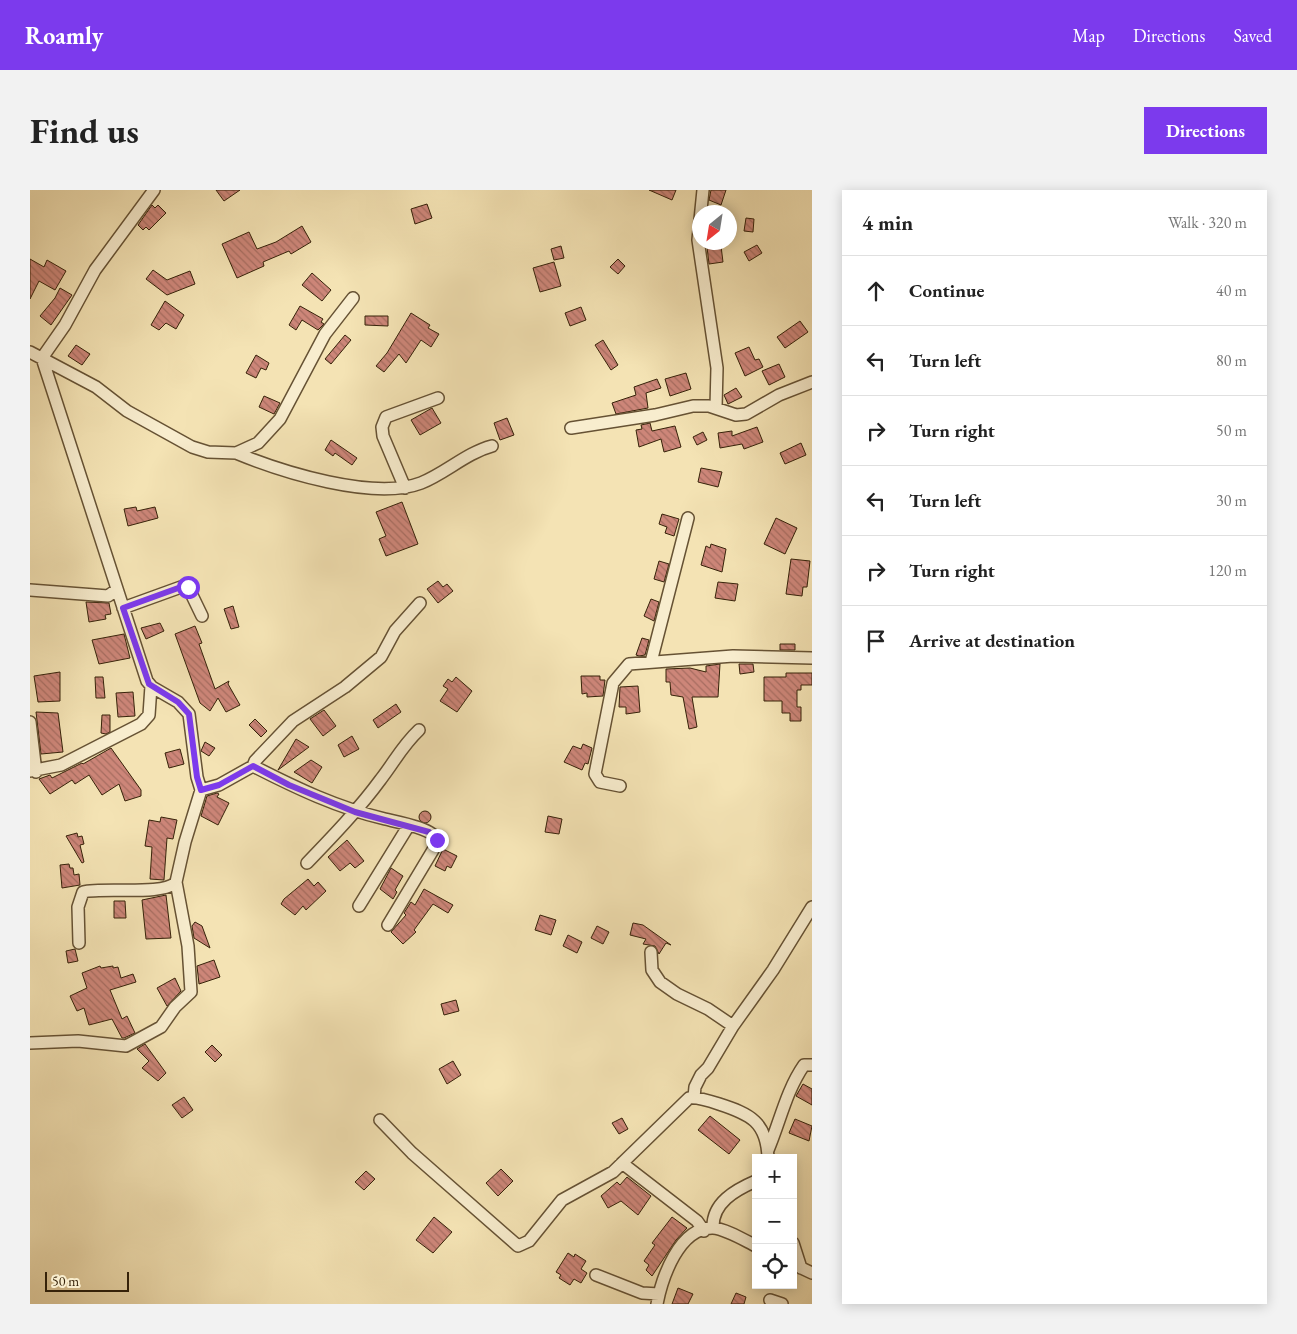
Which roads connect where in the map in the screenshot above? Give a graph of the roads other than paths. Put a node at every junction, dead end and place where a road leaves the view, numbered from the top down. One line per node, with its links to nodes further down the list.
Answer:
1 (154, 190): 5 (street)
2 (703, 190): 8 (street)
3 (352, 298): 11 (street)
4 (30, 352): 5 (street)
5 (42, 358): 11 (street); 15 (street)
6 (812, 382): 8 (street)
7 (438, 398): 12 (street)
8 (716, 407): 9 (street)
9 (571, 428)
10 (492, 446): 12 (street)
11 (236, 453): 12 (street)
12 (405, 488)
13 (688, 518): 20 (street)
14 (30, 590): 15 (street)
15 (116, 590): 17 (street)
16 (420, 603): 24 (street)
17 (123, 608): 18 (street); 21 (street)
18 (202, 616)
19 (812, 659): 20 (street)
20 (651, 662): 26 (street)
21 (151, 686): 25 (street); 27 (street)
22 (30, 722): 25 (street)
23 (419, 730): 28 (street)
24 (253, 766): 27 (street); 28 (street)
25 (33, 771)
26 (620, 786)
27 (201, 790): 31 (street)
28 (355, 812): 29 (street); 30 (street)
29 (409, 825): 32 (street); 34 (street)
30 (308, 863)
31 (176, 882): 35 (street); 38 (street)
32 (359, 906)
33 (812, 907): 37 (street)
34 (388, 925)
35 (79, 944)
36 (650, 952): 37 (street)
37 (733, 1026): 40 (street)
38 (30, 1043)
39 (812, 1066): 43 (street)
40 (694, 1097): 42 (street); 44 (street)
41 (380, 1120): 44 (street)
42 (768, 1154)
43 (768, 1154)
44 (622, 1163): 46 (street)
45 (752, 1183): 46 (street)
46 (709, 1230): 47 (street); 51 (street)
47 (752, 1245)
48 (797, 1266): 49 (street)
49 (812, 1273)
50 (596, 1275): 51 (street)
51 (658, 1299)
52 (770, 1300): 53 (street)
53 (782, 1304)

